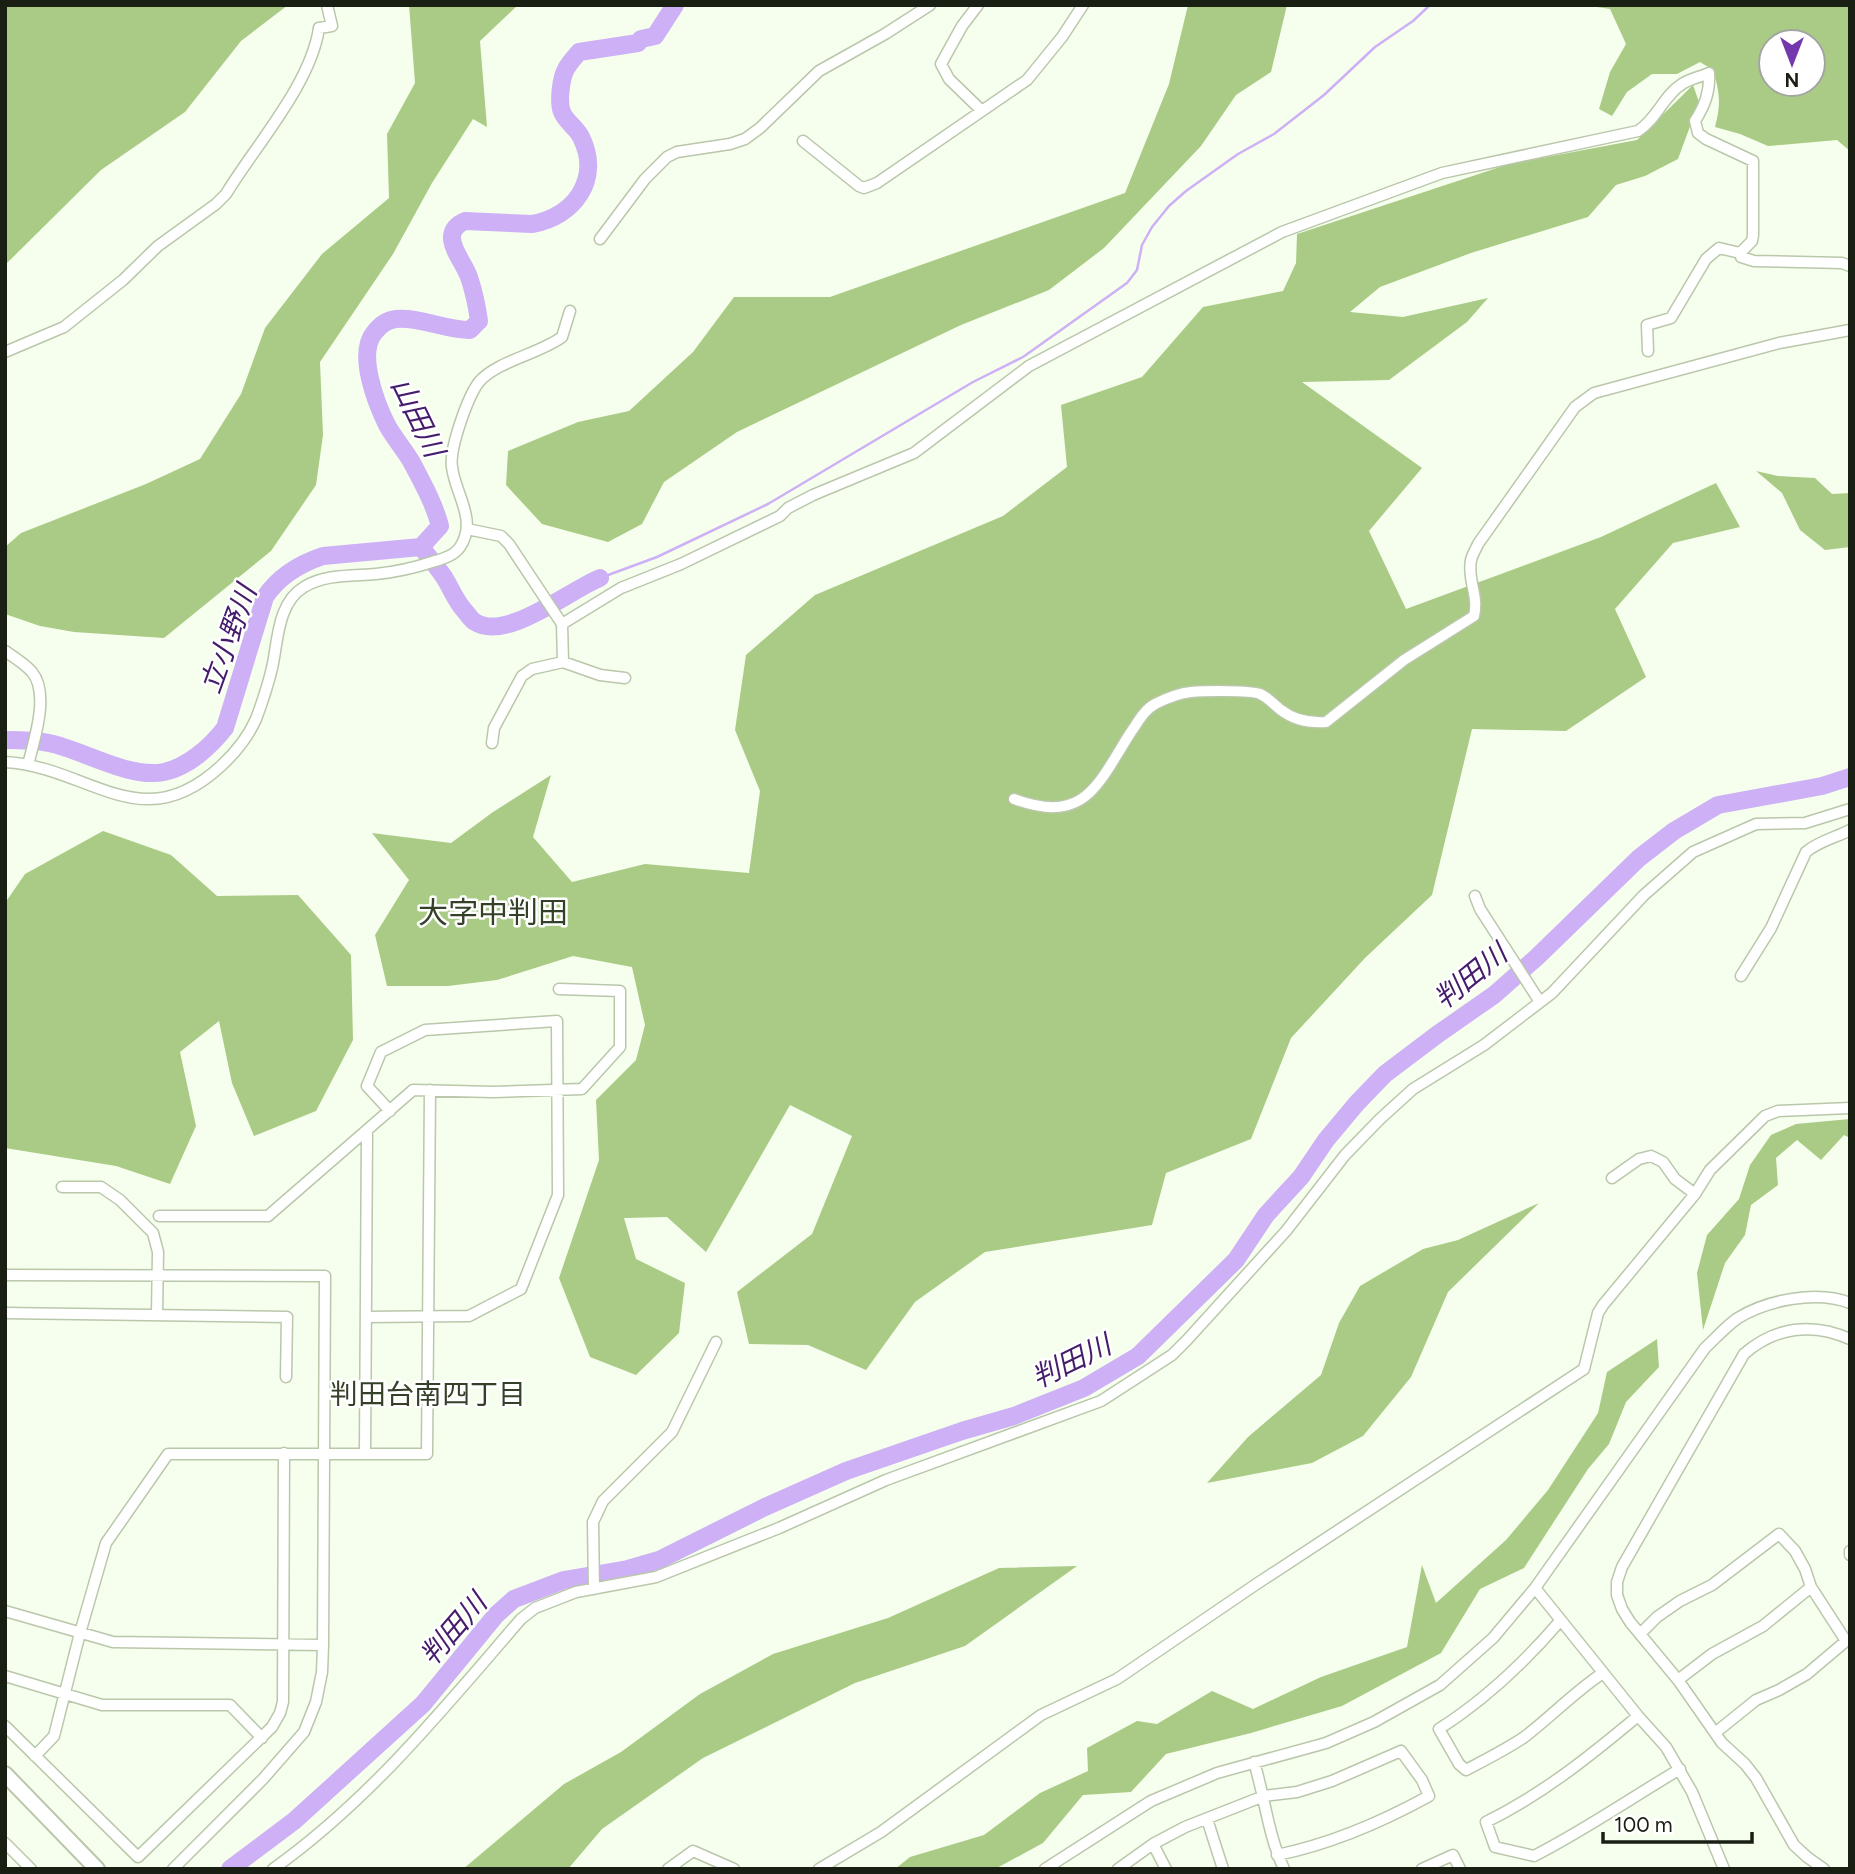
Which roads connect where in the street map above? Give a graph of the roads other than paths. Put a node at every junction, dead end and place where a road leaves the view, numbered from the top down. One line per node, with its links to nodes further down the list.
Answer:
1 (327, 5): 13 (street)
2 (930, 5): 7 (street)
3 (978, 5): 5 (street)
4 (1083, 5): 5 (street)
5 (982, 111): 6 (street)
6 (803, 141)
7 (600, 239)
8 (1740, 253): 9 (street); 12 (street); 15 (street)
9 (1850, 265)
10 (570, 311): 14 (street)
11 (1850, 330): 22 (street)
12 (1648, 351)
13 (5, 352)
14 (467, 529): 15 (street); 21 (street)
15 (562, 624): 17 (street)
16 (5, 651): 21 (street)
17 (563, 662): 18 (street); 19 (street)
18 (625, 678)
19 (492, 743)
20 (5, 762): 21 (street)
21 (28, 765)
22 (1014, 799)
23 (1850, 809): 28 (street)
24 (1850, 830): 26 (street)
25 (1475, 896): 28 (street)
26 (1741, 976)
27 (559, 989): 30 (street)
28 (1540, 1002): 51 (street)
29 (430, 1090): 30 (street); 32 (street); 44 (street)
30 (557, 1090): 32 (street); 44 (street)
31 (1850, 1108): 36 (street)
32 (390, 1111): 33 (street)
33 (367, 1131): 37 (street); 43 (street)
34 (1612, 1178): 36 (street)
35 (62, 1187): 39 (street)
36 (1695, 1194): 83 (street)
37 (159, 1216)
38 (5, 1275): 39 (street)
39 (158, 1276): 42 (street); 50 (street)
40 (1850, 1303): 53 (street)
41 (5, 1314): 42 (street)
42 (157, 1315): 47 (street)
43 (366, 1317): 44 (street); 49 (street)
44 (428, 1317): 49 (street)
45 (1850, 1339): 57 (street)
46 (716, 1342): 51 (street)
47 (286, 1377)
48 (284, 1453): 50 (street); 56 (street); 58 (street)
49 (365, 1453): 50 (street)
50 (325, 1454): 59 (street)
51 (593, 1586): 80 (street)
52 (1811, 1587): 57 (street); 62 (street); 66 (street)
53 (1535, 1588): 55 (street); 69 (street)
54 (5, 1611): 56 (street)
55 (1560, 1621): 60 (street); 60 (street)
56 (80, 1633): 58 (street); 63 (street)
57 (1640, 1634): 62 (street)
58 (283, 1644): 59 (street); 67 (street)
59 (323, 1645): 79 (street)
60 (1603, 1673): 64 (street)
61 (5, 1676): 63 (street)
62 (1678, 1680): 66 (street)
63 (65, 1694): 67 (street); 68 (street)
64 (1638, 1716): 70 (street); 70 (street)
65 (5, 1727): 68 (street)
66 (1715, 1733): 92 (street)
67 (262, 1738): 68 (street)
68 (35, 1756)
69 (1254, 1762): 72 (street); 84 (street)
70 (1680, 1769): 91 (street)
71 (5, 1774): 78 (street)
72 (1264, 1796): 73 (street); 76 (street); 76 (street)
73 (1207, 1819): 75 (street); 87 (street)
74 (5, 1843): 77 (street)
75 (1153, 1843): 85 (street); 86 (street)
76 (1277, 1855): 88 (street)
77 (31, 1869)
78 (97, 1869)
79 (173, 1869)
80 (273, 1869)
81 (668, 1869): 82 (street)
82 (734, 1869)
83 (819, 1869)
84 (1045, 1869)
85 (1118, 1869)
86 (1166, 1869)
87 (1223, 1869)
88 (1284, 1869)
89 (1422, 1869): 90 (street)
90 (1460, 1869)
91 (1724, 1869)
92 (1825, 1869)

